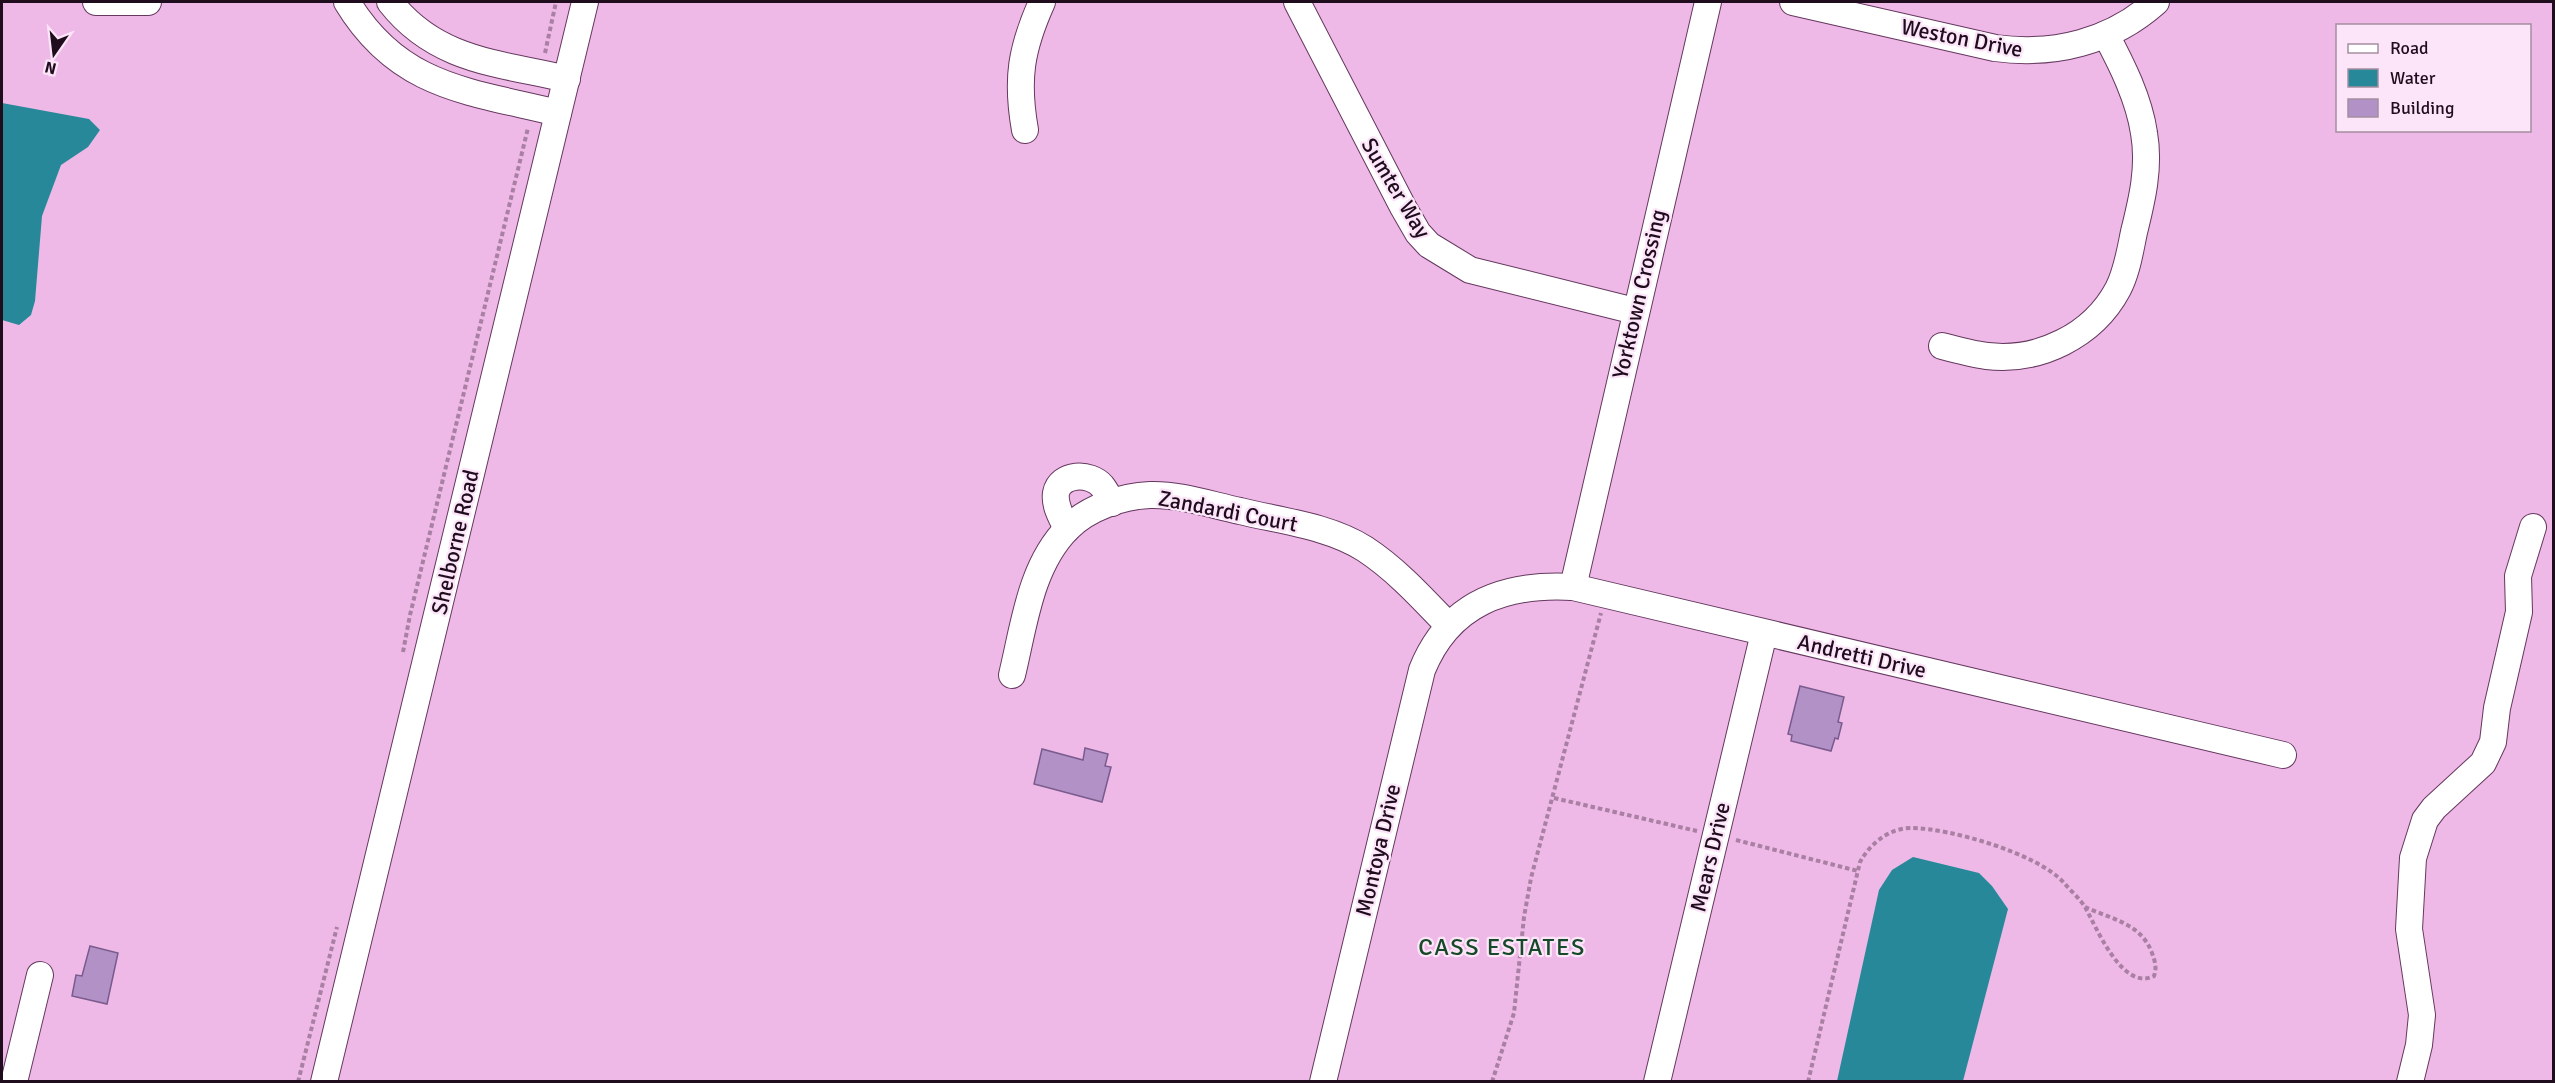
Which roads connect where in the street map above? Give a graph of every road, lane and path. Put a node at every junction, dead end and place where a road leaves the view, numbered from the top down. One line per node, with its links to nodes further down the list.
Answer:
1 (96, 2): 2 (street)
2 (148, 2)
3 (347, 2): 15 (street)
4 (390, 2): 13 (street)
5 (556, 2): 13 (path)
6 (585, 2): 14 (street, Shelborne Road)
7 (1042, 2): 17 (street)
8 (1297, 2): 18 (street, Sumter Way)
9 (1708, 2): 18 (street, Yorktown Crossing)
10 (1793, 2): 12 (street, Weston Drive)
11 (2156, 2): 12 (street, Weston Drive)
12 (2106, 35): 19 (street)
13 (540, 73): 14 (street)
14 (567, 79): 16 (street, Shelborne Road)
15 (533, 107): 16 (street); 27 (path)
16 (558, 113): 35 (street, Shelborne Road)
17 (1024, 130)
18 (1635, 311): 23 (street, Yorktown Crossing)
19 (1942, 346)
20 (1112, 502): 22 (street, Zandardi Court); 22 (street); 25 (street, Zandardi Court)
21 (2533, 527): 40 (street)
22 (1067, 529): 28 (street, Zandardi Court)
23 (1573, 587): 24 (street, Andretti Drive); 25 (street, Andretti Drive)
24 (1606, 596): 26 (street, Andretti Drive); 37 (path)
25 (1449, 626): 36 (street, Montoya Drive)
26 (1764, 633): 29 (street, Andretti Drive); 38 (street, Mears Drive)
27 (402, 659)
28 (1012, 675)
29 (2283, 755)
30 (2085, 907): 30 (path); 39 (path)
31 (338, 924): 34 (path)
32 (40, 975): 33 (street)
33 (14, 1082)
34 (298, 1082)
35 (324, 1082)
36 (1323, 1082)
37 (1492, 1082)
38 (1657, 1082)
39 (1808, 1082)
40 (2410, 1082)

